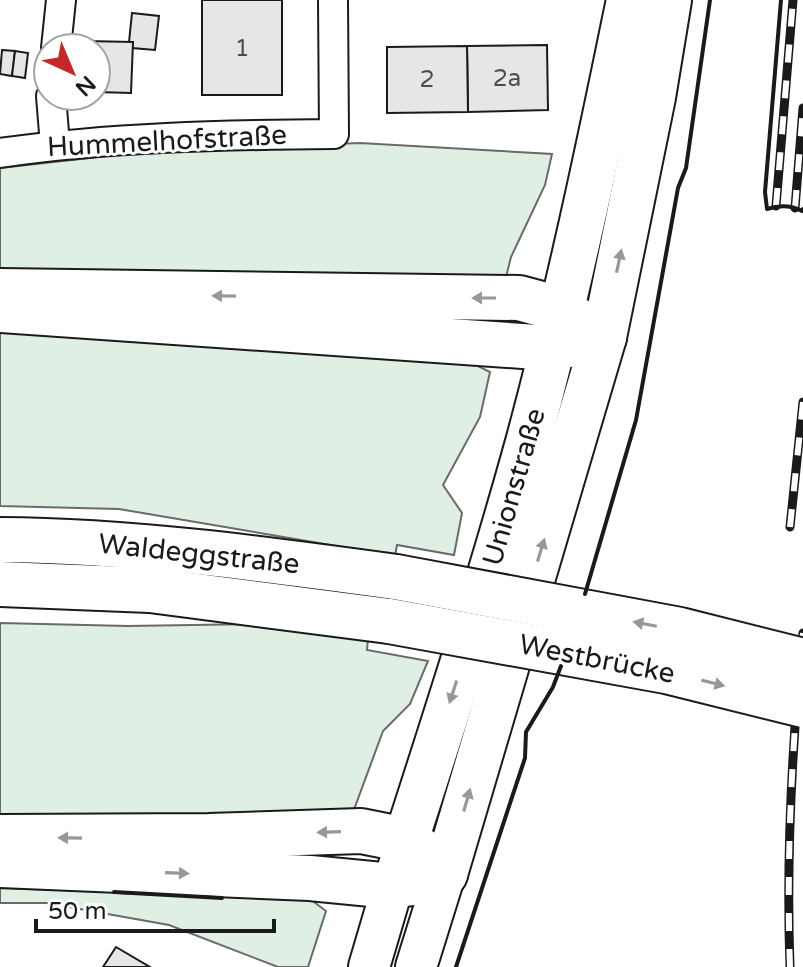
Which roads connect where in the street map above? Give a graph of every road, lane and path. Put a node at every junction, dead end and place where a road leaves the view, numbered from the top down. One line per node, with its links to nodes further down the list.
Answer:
1 (61, 0): 5 (street)
2 (333, 0): 7 (street, Hummelhofstraße)
3 (629, 0): 11 (main road, Unionstraße)
4 (669, 0): 12 (main road, Unionstraße, one-way to 4)
5 (58, 32)
6 (52, 112): 7 (street)
7 (55, 145): 8 (street, Hummelhofstraße)
8 (0, 153)
9 (0, 291): 11 (main road, one-way to 9)
10 (0, 310): 11 (main road)
11 (556, 328): 12 (main road); 20 (main road, Unionstraße, one-way to 20)
12 (604, 337): 22 (main road, Unionstraße, one-way to 12)
13 (0, 540): 14 (main road, Waldeggstraße)
14 (396, 577): 17 (main road, Westbrücke, one-way to 14, bridge)
15 (0, 584): 16 (main road, Waldeggstraße)
16 (389, 621): 18 (main road, Westbrücke, one-way to 18, bridge)
17 (803, 661)
18 (803, 705)
19 (0, 837): 20 (main road, one-way to 19)
20 (406, 840): 22 (main road); 23 (main road, Unionstraße)
21 (0, 865): 23 (main road, one-way to 23)
22 (445, 874): 23 (main road); 25 (main road, Unionstraße)
23 (392, 886): 24 (main road, Unionstraße)
24 (369, 967)
25 (416, 967)

